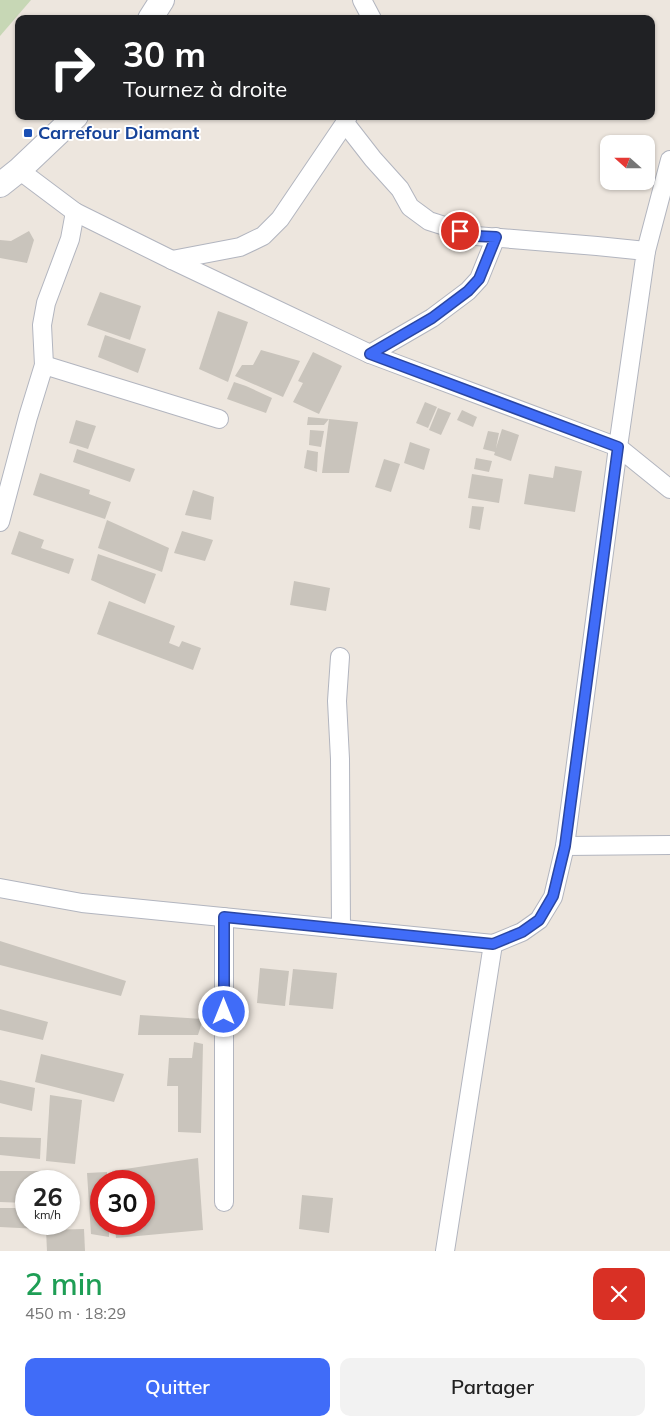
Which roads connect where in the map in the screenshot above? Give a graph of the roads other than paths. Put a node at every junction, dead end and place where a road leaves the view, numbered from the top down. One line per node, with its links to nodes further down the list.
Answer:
1 (162, 0): 3 (street)
2 (362, 0): 4 (street)
3 (153, 15)
4 (370, 15)
5 (72, 120): 8 (street)
6 (347, 120): 11 (street); 13 (street)
7 (670, 160): 12 (street)
8 (18, 170): 9 (street); 10 (street)
9 (0, 185)
10 (75, 212): 13 (street); 15 (street)
11 (496, 237): 12 (street); 14 (street)
12 (646, 252): 17 (street)
13 (172, 260): 14 (street)
14 (370, 354): 17 (street)
15 (44, 365): 16 (street); 19 (street)
16 (219, 419)
17 (618, 447): 18 (street); 22 (street)
18 (670, 489)
19 (0, 522)
20 (340, 657): 25 (street)
21 (670, 845): 22 (street)
22 (565, 846): 26 (street)
23 (0, 888): 24 (street)
24 (224, 917): 25 (street); 27 (street)
25 (340, 929): 26 (street)
26 (493, 944): 28 (street)
27 (224, 1202)
28 (445, 1251)

